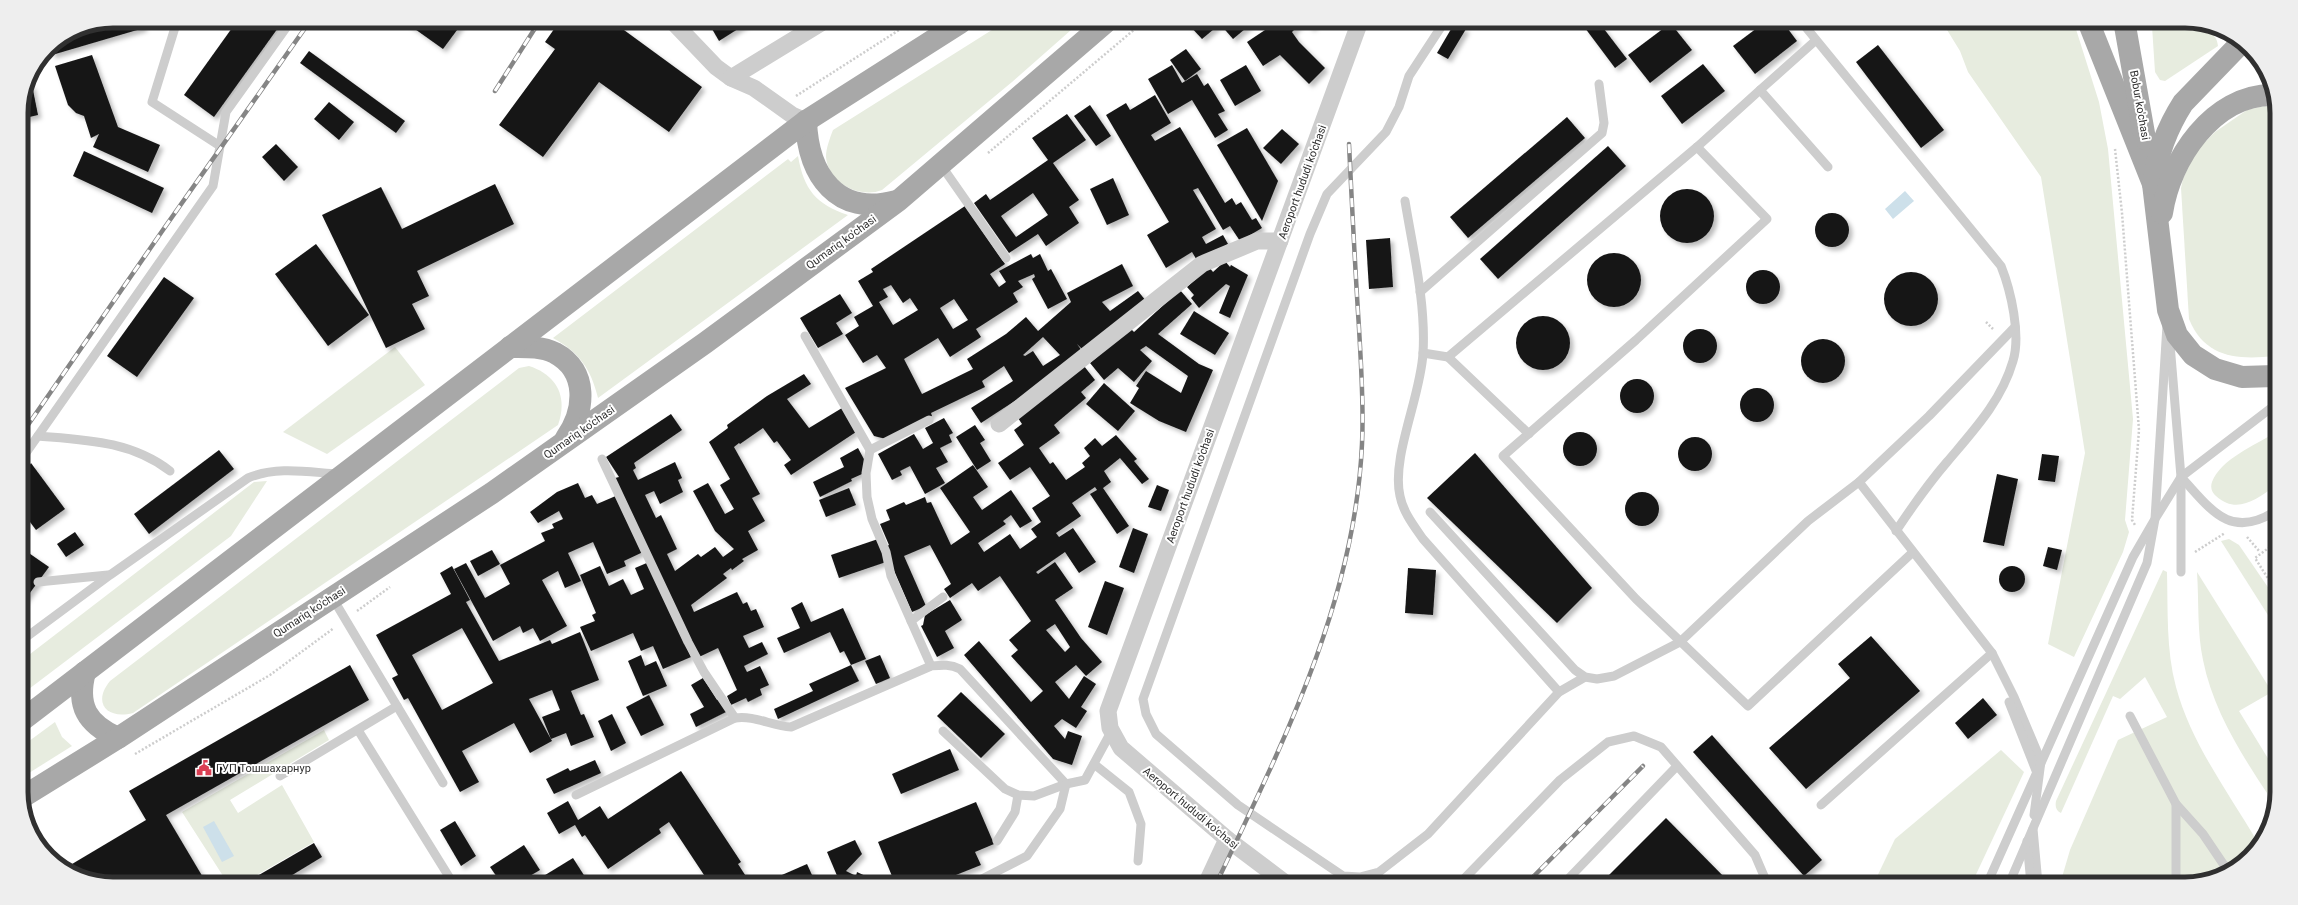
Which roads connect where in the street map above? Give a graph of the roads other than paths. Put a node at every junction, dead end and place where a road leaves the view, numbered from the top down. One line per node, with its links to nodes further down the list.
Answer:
1 (175, 28): 21 (lane)
2 (286, 28): 21 (lane)
3 (679, 28): 15 (street)
4 (813, 28): 14 (street)
5 (951, 28): 20 (main road)
6 (1099, 28): 23 (main road, Qumariq ko'chasi)
7 (1358, 28): 29 (street, Aeroport hududi ko'chasi)
8 (1440, 28): 100 (lane)
9 (1806, 28): 12 (lane)
10 (2091, 28): 25 (main road)
11 (2125, 28): 25 (main road, Bobur ko'chasi)
12 (1815, 41): 18 (lane); 33 (lane)
13 (2238, 47): 25 (main road)
14 (768, 56): 15 (street); 17 (street)
15 (731, 78): 17 (street)
16 (1599, 84): 31 (lane)
17 (754, 88): 20 (street)
18 (1760, 90): 22 (lane); 24 (lane)
19 (2268, 95): 28 (main road)
20 (806, 121): 26 (main road); 35 (main road)
21 (220, 146): 43 (lane)
22 (1697, 147): 37 (lane); 42 (lane)
23 (941, 165): 26 (main road, Qumariq ko'chasi); 30 (lane)
24 (1828, 167)
25 (2153, 184): 28 (main road)
26 (898, 201): 44 (main road, Qumariq ko'chasi)
27 (1405, 201): 31 (lane)
28 (2160, 234): 32 (main road)
29 (1280, 241): 41 (street); 76 (street, Aeroport hududi ko'chasi)
30 (1006, 258)
31 (1420, 292): 36 (lane)
32 (2168, 310): 38 (main road); 50 (lane); 54 (lane)
33 (2015, 327): 51 (lane); 55 (lane)
34 (805, 336): 46 (lane)
35 (510, 347): 44 (main road); 49 (main road)
36 (1423, 353): 37 (lane); 69 (lane)
37 (1448, 357): 42 (lane)
38 (2270, 376)
39 (2270, 409): 50 (lane)
40 (929, 420): 46 (lane)
41 (999, 424)
42 (1529, 434): 64 (lane)
43 (38, 436): 45 (lane); 48 (lane)
44 (562, 444): 60 (main road, Qumariq ko'chasi)
45 (28, 450)
46 (870, 450): 62 (lane)
47 (602, 459): 73 (lane)
48 (170, 471)
49 (343, 475): 58 (lane); 67 (main road)
50 (2181, 477): 53 (lane); 54 (lane); 57 (lane)
51 (1859, 482): 55 (lane); 64 (lane)
52 (1430, 512): 68 (lane)
53 (2270, 514)
54 (2155, 519): 78 (lane); 90 (lane)
55 (1896, 531): 56 (lane)
56 (1913, 552): 64 (lane); 65 (lane)
57 (2182, 572)
58 (110, 575): 59 (lane); 63 (lane)
59 (38, 582)
60 (332, 597): 70 (lane); 77 (main road, Qumariq ko'chasi)
61 (943, 597): 62 (lane)
62 (911, 621): 66 (lane)
63 (28, 636)
64 (1680, 642): 68 (lane)
65 (1989, 655): 78 (lane); 81 (lane); 89 (lane)
66 (931, 666): 73 (lane); 84 (lane)
67 (85, 672): 71 (main road); 77 (main road)
68 (1585, 677): 69 (lane)
69 (1559, 692): 101 (lane)
70 (397, 706): 74 (lane); 83 (lane)
71 (28, 716)
72 (2130, 716): 88 (lane)
73 (735, 718): 86 (lane)
74 (358, 730): 82 (lane); 96 (lane)
75 (943, 731): 87 (lane)
76 (1111, 732): 79 (lane); 91 (street, Aeroport hududi ko'chasi)
77 (118, 738): 85 (main road, Qumariq ko'chasi)
78 (2042, 761): 81 (lane); 90 (lane)
79 (1094, 764): 84 (lane); 94 (lane)
80 (1677, 766): 102 (lane); 103 (lane); 104 (lane)
81 (2038, 770): 92 (lane); 105 (lane)
82 (280, 776)
83 (443, 783)
84 (1066, 784): 87 (lane); 97 (lane)
85 (28, 794)
86 (576, 795)
87 (1018, 795): 93 (lane)
88 (2176, 804): 95 (lane); 109 (lane)
89 (1821, 806)
90 (2032, 827): 92 (lane); 108 (lane)
91 (1227, 839): 98 (street); 99 (street, Aeroport hududi ko'chasi)
92 (2027, 840): 106 (lane); 107 (lane)
93 (997, 841)
94 (1138, 861)
95 (2225, 867)
96 (449, 877)
97 (986, 877)
98 (1209, 877)
99 (1277, 877)
100 (1352, 877)
101 (1363, 877)
102 (1466, 877)
103 (1570, 877)
104 (1764, 877)
105 (1990, 877)
106 (2012, 877)
107 (2030, 877)
108 (2037, 877)
109 (2176, 877)

